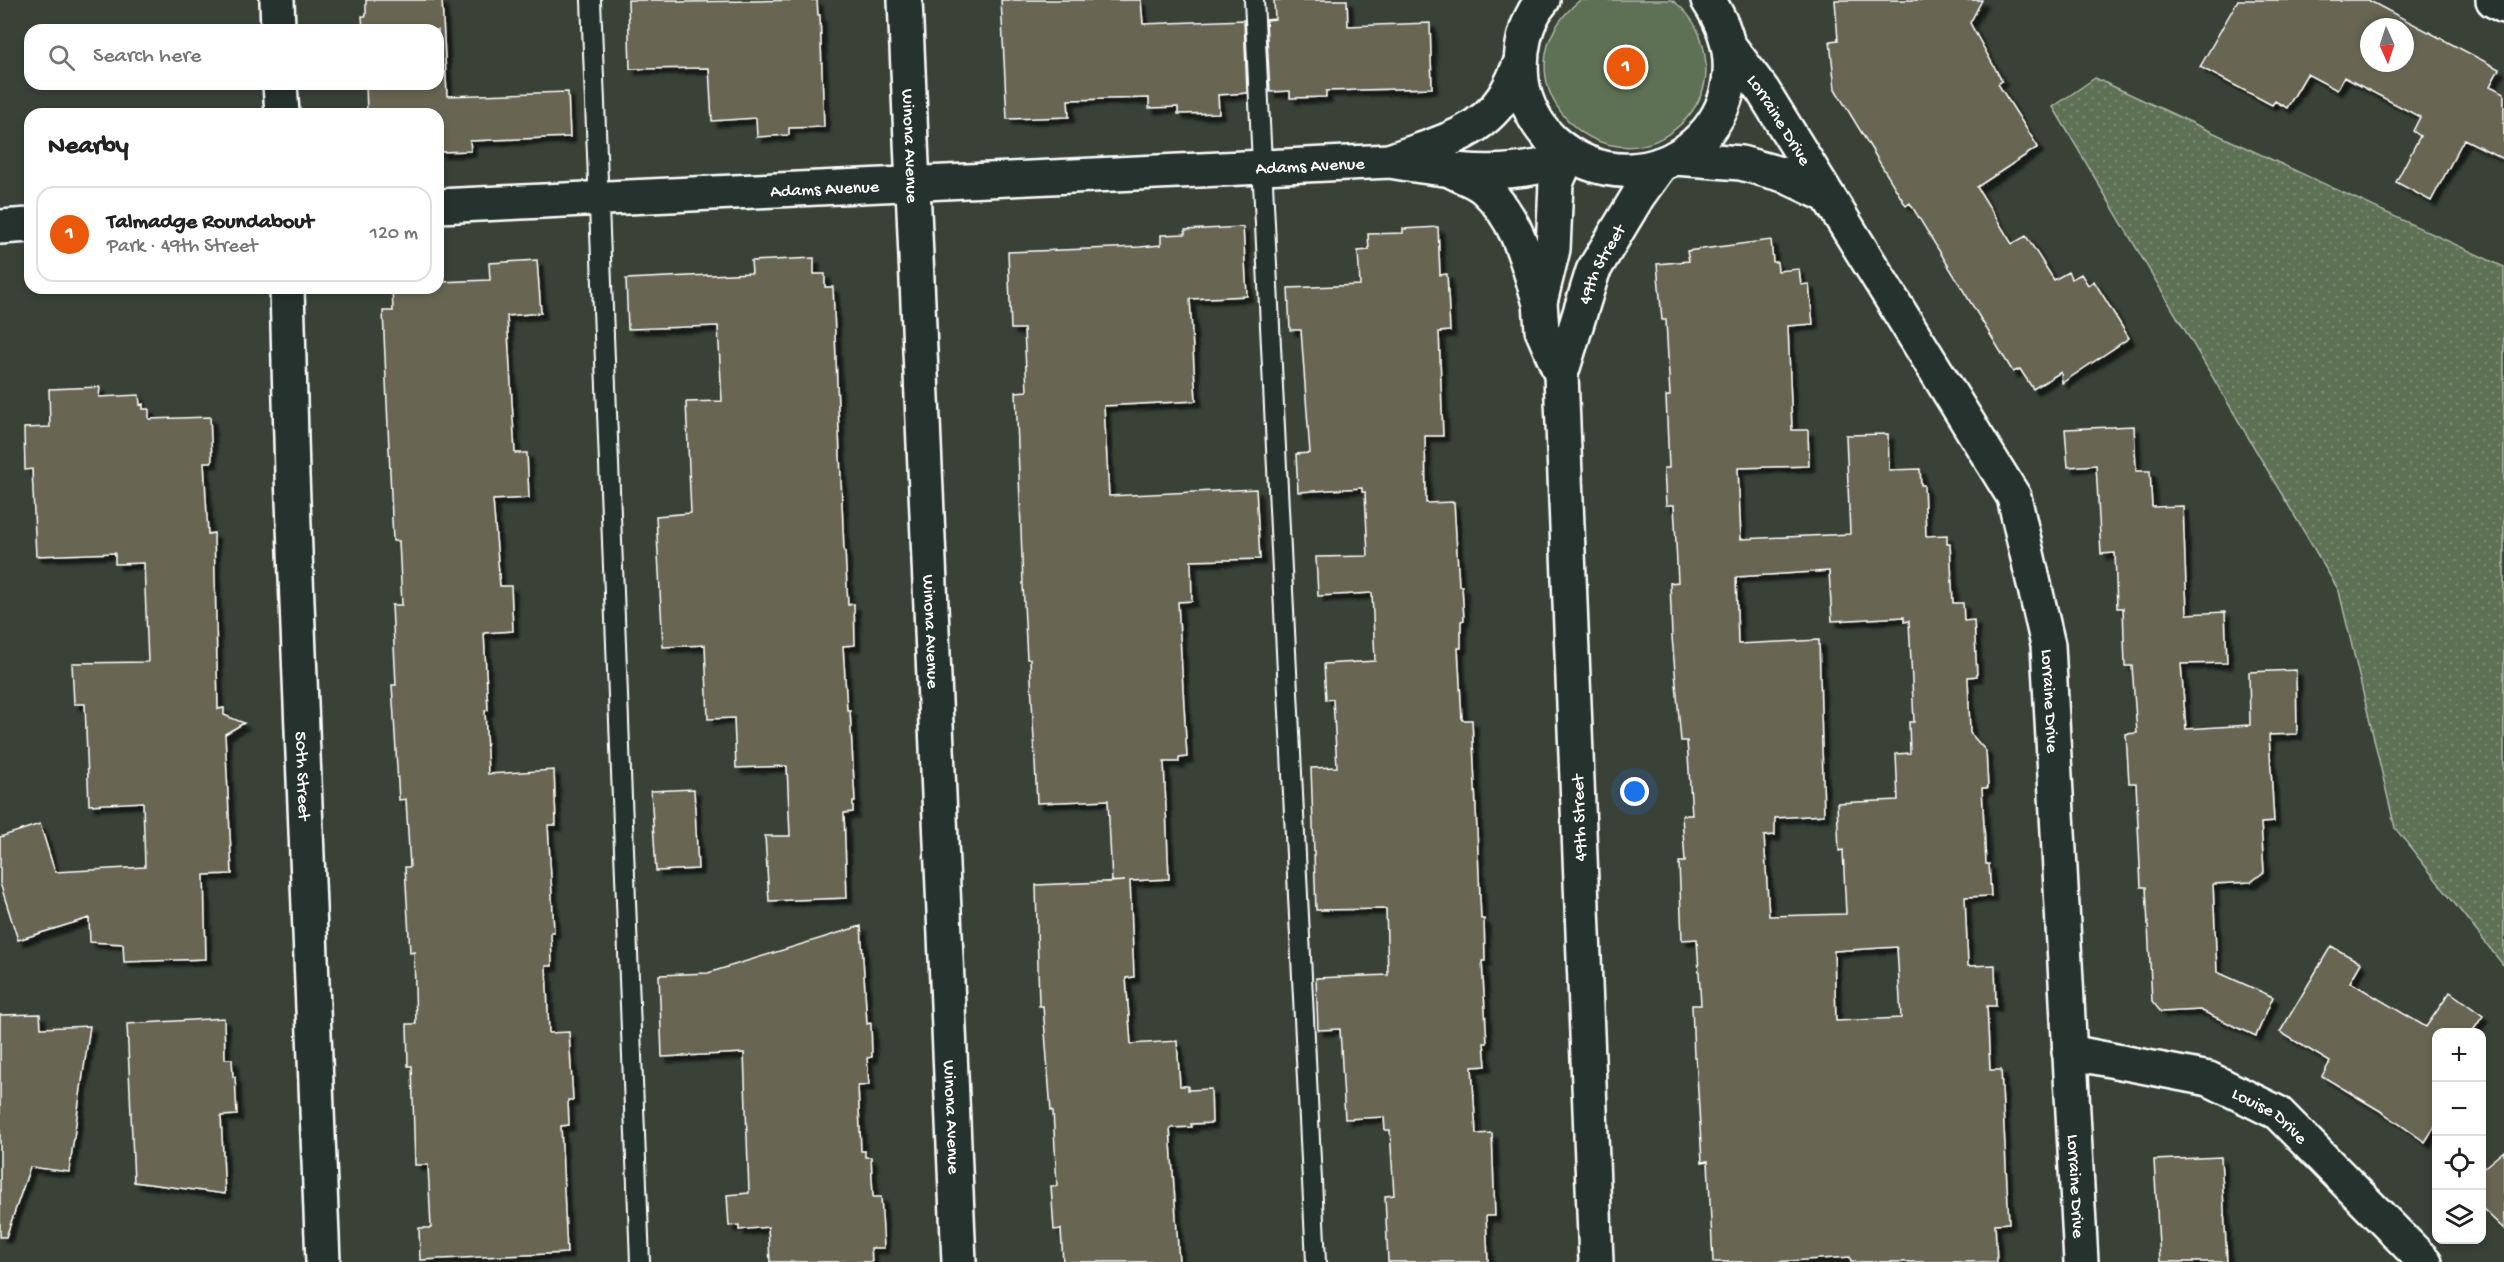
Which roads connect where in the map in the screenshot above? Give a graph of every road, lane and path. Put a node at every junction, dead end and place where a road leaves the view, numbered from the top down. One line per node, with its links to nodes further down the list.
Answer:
1 (277, 0): 11 (street)
2 (591, 0): 24 (lane)
3 (905, 0): 22 (street, Winona Avenue)
4 (1254, 0): 20 (lane)
5 (1527, 0): 12 (street)
6 (1543, 0): 12 (street)
7 (1708, 0): 13 (street)
8 (1739, 0): 13 (street)
9 (2493, 0): 10 (street)
10 (2504, 6)
11 (278, 24)
12 (1525, 32): 14 (street)
13 (1729, 44): 19 (street); 23 (street, Lorraine Drive)
14 (1520, 64): 17 (street); 18 (street, Adams Avenue)
15 (280, 90): 16 (street)
16 (282, 108)
17 (1567, 153): 19 (street); 21 (street, Adams Avenue); 29 (street, 49th Street)
18 (1390, 161): 20 (street, Adams Avenue); 21 (street, Adams Avenue)
19 (1668, 161): 23 (street, Lorraine Drive); 30 (street, 49th Street)
20 (1263, 167): 22 (street, Adams Avenue); 35 (lane)
21 (1452, 171): 29 (street)
22 (912, 184): 24 (street, Adams Avenue); 34 (street, Winona Avenue)
23 (1826, 195): 31 (street, Lorraine Drive)
24 (600, 198): 25 (street, Adams Avenue); 33 (lane)
25 (444, 206)
26 (24, 225): 27 (street)
27 (0, 227)
28 (288, 294): 32 (street, 50th Street)
29 (1540, 302): 30 (street, 49th Street)
30 (1561, 374): 36 (street, 49th Street)
31 (2069, 1052): 37 (street, Lorraine Drive); 38 (street, Louise Drive)
32 (323, 1262)
33 (640, 1262)
34 (958, 1262)
35 (1316, 1262)
36 (1596, 1262)
37 (2081, 1262)
38 (2425, 1262)

